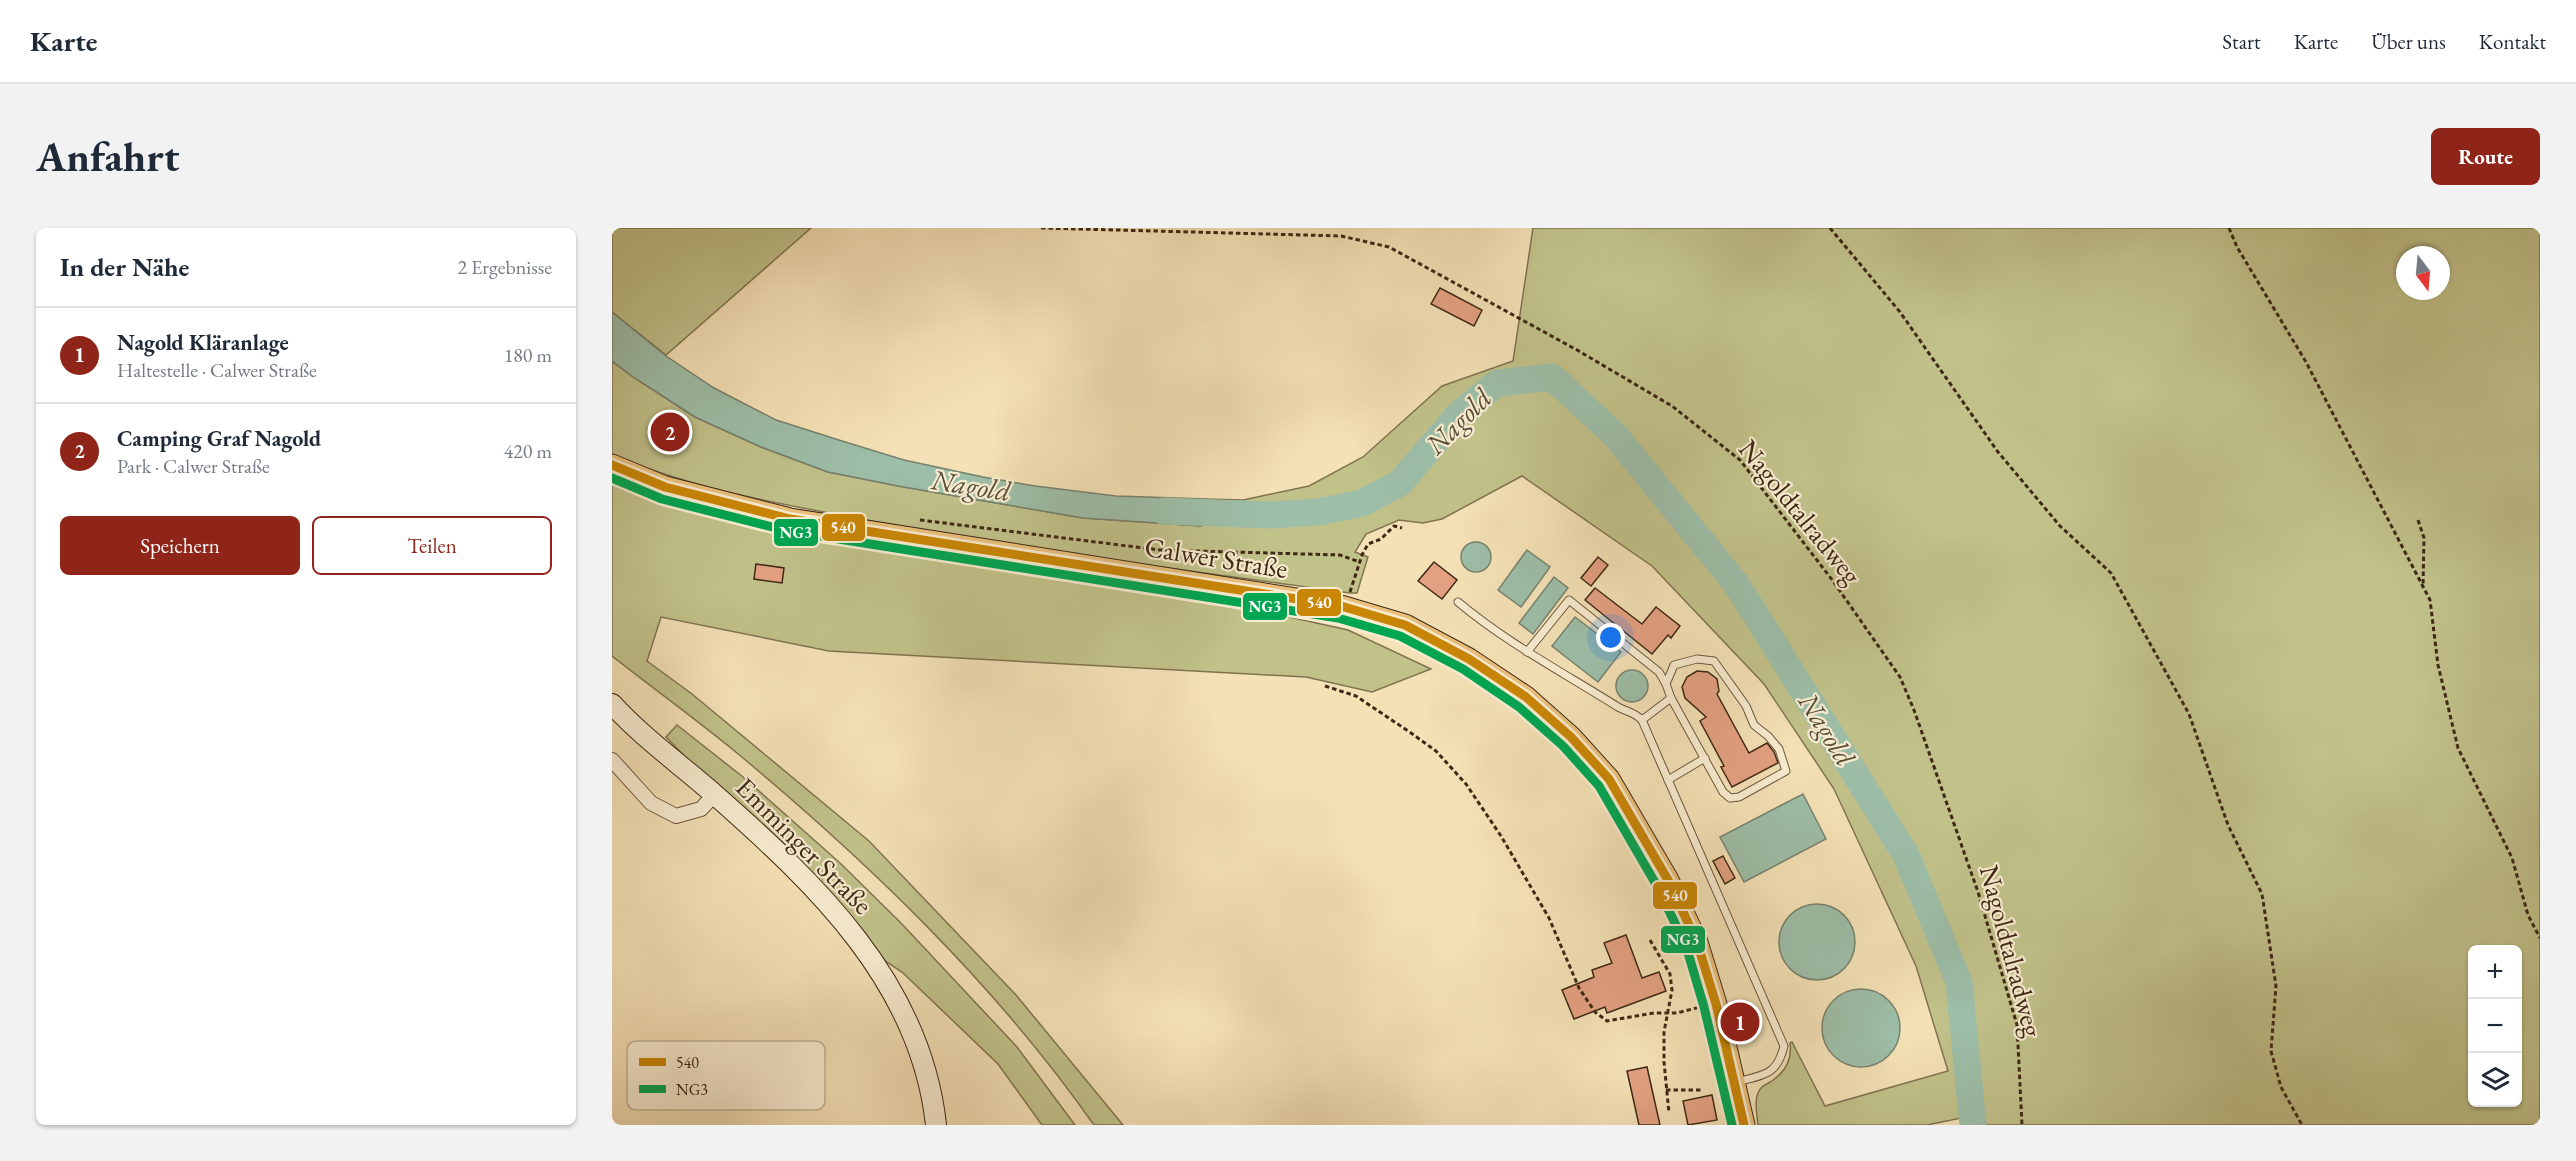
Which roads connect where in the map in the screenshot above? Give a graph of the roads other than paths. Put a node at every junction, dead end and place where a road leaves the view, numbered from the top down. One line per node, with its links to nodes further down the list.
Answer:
1 (612, 465): 12 (main road, Calwer Straße)
2 (1458, 602): 3 (lane)
3 (1527, 652): 4 (lane); 7 (lane)
4 (1666, 684): 5 (lane); 8 (lane)
5 (1671, 698): 7 (lane); 8 (lane)
6 (612, 704): 11 (street, Emminger Straße)
7 (1642, 720): 10 (lane)
8 (1705, 759): 10 (lane)
9 (612, 760): 11 (street)
10 (1668, 780): 12 (lane)
11 (714, 794): 13 (street, Emminger Straße)
12 (1736, 1082): 14 (main road, Calwer Straße)
13 (936, 1125)
14 (1744, 1125)

